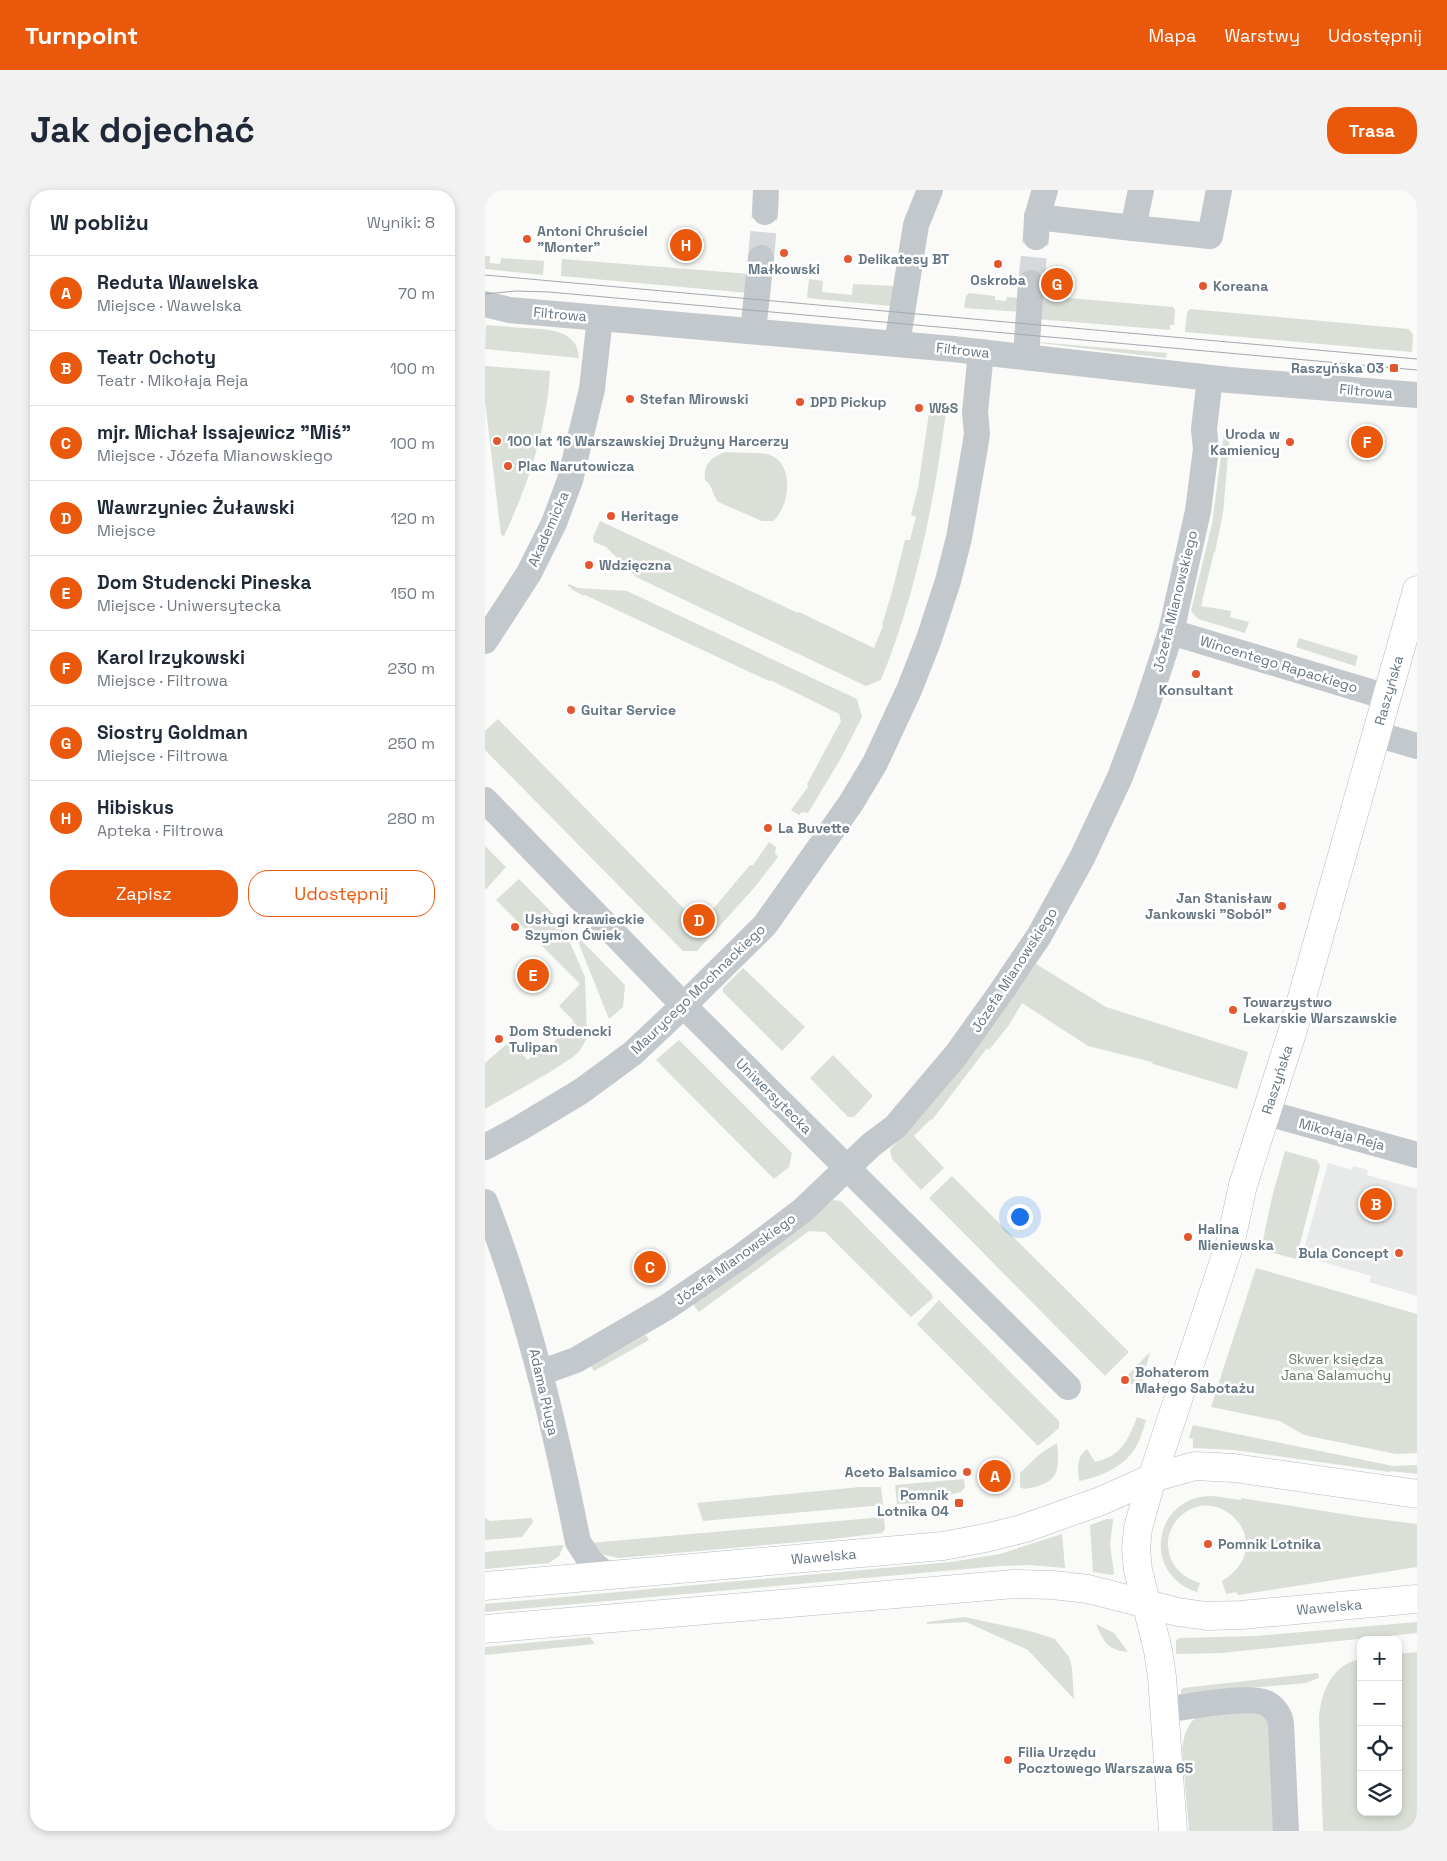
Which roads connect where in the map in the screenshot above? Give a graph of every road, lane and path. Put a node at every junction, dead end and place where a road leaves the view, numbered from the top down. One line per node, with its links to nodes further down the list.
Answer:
1 (930, 190): 11 (street)
2 (1045, 190): 5 (street)
3 (1141, 190): 5 (street)
4 (1219, 190): 5 (street)
5 (1133, 228)
6 (761, 258): 10 (street)
7 (1031, 283): 13 (street)
8 (493, 310): 9 (street, Filtrowa)
9 (600, 318): 10 (street, Filtrowa); 18 (street, Akademicka)
10 (753, 331): 11 (street, Filtrowa)
11 (897, 344): 12 (street, Filtrowa)
12 (981, 352): 13 (street, Filtrowa); 23 (street, Maurycego Mochnackiego)
13 (1026, 357): 14 (street, Filtrowa)
14 (1210, 378): 15 (street, Filtrowa); 17 (street, Józefa Mianowskiego)
15 (1417, 395)
16 (1417, 590): 19 (main road, Raszyńska)
17 (1171, 632): 19 (street, Wincentego Rapackiego); 27 (street, Józefa Mianowskiego)
18 (485, 641)
19 (1387, 697): 20 (main road, Raszyńska)
20 (1376, 734): 21 (street); 24 (main road, Raszyńska)
21 (1417, 746)
22 (485, 800): 23 (street, Uniwersytecka)
23 (684, 1005): 25 (street, Maurycego Mochnackiego); 27 (street, Uniwersytecka)
24 (1267, 1113): 26 (street, Mikołaja Reja); 31 (main road, Raszyńska)
25 (485, 1147)
26 (1417, 1155)
27 (847, 1168): 29 (street, Józefa Mianowskiego); 30 (street, Uniwersytecka)
28 (485, 1202): 29 (street, Adama Pługa)
29 (540, 1373): 33 (street, Adama Pługa)
30 (1068, 1387)
31 (1152, 1478): 32 (main road, Wawelska); 33 (main road, Wawelska); 36 (main road, Raszyńska)
32 (1417, 1494)
33 (607, 1575): 34 (main road, Wawelska)
34 (485, 1586)
35 (1417, 1599): 36 (main road, Wawelska)
36 (1146, 1604): 37 (main road); 38 (main road, Raszyńska)
37 (485, 1629)
38 (1164, 1710): 39 (main road, Raszyńska); 40 (street)
39 (1173, 1831)
40 (1286, 1831)

